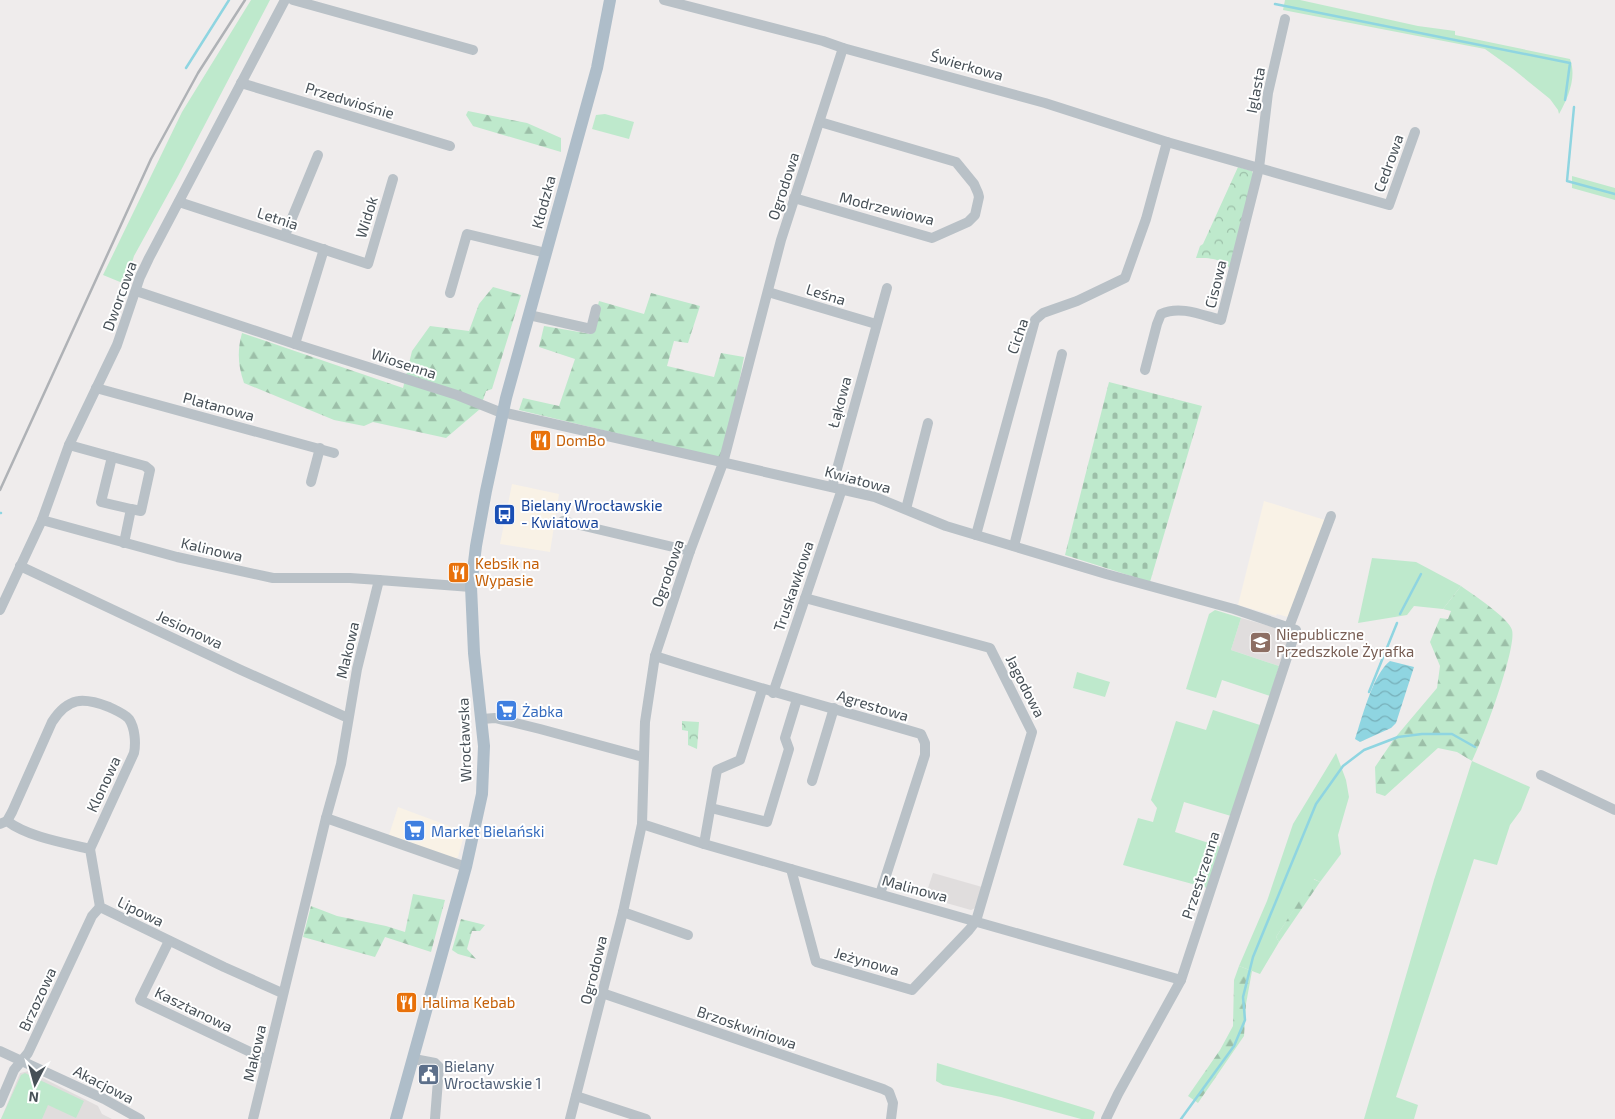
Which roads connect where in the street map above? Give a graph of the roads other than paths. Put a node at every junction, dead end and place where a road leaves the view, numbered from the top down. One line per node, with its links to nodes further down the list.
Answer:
1 (286, 0): 8 (street, Dworcowa)
2 (293, 0): 7 (street)
3 (610, 0): 21 (main road, Kłodzka)
4 (664, 0): 6 (street, Świerkowa)
5 (1285, 19): 14 (street, Iglasta)
6 (843, 48): 9 (street, Ogrodowa); 11 (street, Świerkowa)
7 (473, 50)
8 (242, 83): 12 (street, Przedwiośnie); 17 (street, Dworcowa)
9 (820, 122): 16 (street, Ogrodowa); 16 (street, Modrzewiowa)
10 (1415, 132): 18 (street, Cedrowa)
11 (1167, 142): 14 (street, Świerkowa); 48 (street, Cicha)
12 (450, 146)
13 (318, 155): 19 (street)
14 (1259, 168): 18 (street, Świerkowa); 32 (street, Cisowa)
15 (394, 179): 22 (street, Widok)
16 (794, 198): 25 (street, Ogrodowa)
17 (178, 202): 19 (street, Letnia); 24 (street, Dworcowa)
18 (1389, 204)
19 (285, 236): 20 (street, Letnia)
20 (324, 249): 22 (street, Letnia); 30 (street)
21 (546, 253): 26 (street); 28 (main road, Kłodzka)
22 (368, 264)
23 (887, 288): 29 (street, Łąkowa)
24 (136, 290): 30 (street, Wiosenna); 33 (street, Dworcowa)
25 (768, 292): 29 (street, Leśna); 40 (street, Ogrodowa)
26 (450, 293)
27 (596, 309): 28 (street)
28 (529, 315): 34 (main road, Kłodzka)
29 (876, 324): 42 (street, Łąkowa)
30 (294, 344): 34 (street, Wiosenna)
31 (1062, 354): 50 (street)
32 (1144, 370)
33 (96, 388): 36 (street, Dworcowa); 37 (street, Platanowa)
34 (503, 412): 40 (street, Kwiatowa); 54 (main road, Wrocławska)
35 (928, 423): 44 (street)
36 (69, 445): 39 (street); 46 (street, Dworcowa)
37 (320, 448): 38 (street, Platanowa); 41 (street)
38 (334, 453)
39 (112, 457): 43 (street); 43 (street)
40 (723, 463): 42 (street, Kwiatowa); 51 (street, Ogrodowa)
41 (311, 482)
42 (837, 488): 44 (street, Kwiatowa); 55 (street, Truskawkowa)
43 (131, 509): 49 (street)
44 (906, 509): 48 (street, Kwiatowa)
45 (1330, 516): 57 (street, Przestrzenna)
46 (42, 520): 49 (street, Kalinowa); 52 (street, Dworcowa)
47 (563, 521): 51 (street)
48 (976, 535): 50 (street, Kwiatowa)
49 (124, 543): 53 (street, Kalinowa)
50 (1014, 546): 57 (street, Kwiatowa)
51 (690, 551): 58 (street, Ogrodowa)
52 (20, 566): 56 (street, Dworcowa); 63 (street, Jesionowa)
53 (379, 580): 54 (street); 63 (street, Makowa)
54 (471, 587): 64 (main road, Wrocławska)
55 (805, 598): 60 (street, Truskawkowa); 80 (street, Jagodowa)
56 (0, 610)
57 (1292, 628): 83 (street, Przestrzenna)
58 (655, 656): 59 (street, Agrestowa); 65 (street, Ogrodowa)
59 (762, 690): 60 (street, Agrestowa); 68 (street)
60 (773, 692): 61 (street, Agrestowa)
61 (797, 699): 62 (street, Agrestowa); 68 (street)
62 (834, 708): 67 (street); 77 (street, Agrestowa)
63 (348, 718): 70 (street, Makowa)
64 (482, 718): 65 (street); 75 (main road, Wrocławska)
65 (643, 757): 72 (street, Ogrodowa)
66 (1541, 775): 69 (street)
67 (812, 781)
68 (711, 808): 73 (street)
69 (1615, 810)
70 (326, 818): 75 (street); 84 (street, Makowa)
71 (4, 822): 74 (street); 74 (street, Klonowa)
72 (642, 824): 73 (street, Malinowa); 79 (street, Ogrodowa)
73 (704, 844): 76 (street, Malinowa)
74 (90, 849): 78 (street, Lipowa)
75 (466, 867): 87 (main road, Wrocławska)
76 (791, 870): 77 (street, Malinowa); 80 (street, Jeżynowa)
77 (880, 894): 80 (street, Malinowa)
78 (100, 907): 82 (street, Lipowa); 89 (street, Brzozowa)
79 (623, 912): 81 (street); 85 (street, Ogrodowa)
80 (976, 921): 83 (street, Malinowa)
81 (688, 935)
82 (169, 941): 84 (street, Lipowa); 88 (street, Kasztanowa)
83 (1181, 980): 99 (street, Przestrzenna)
84 (282, 993): 88 (street, Makowa)
85 (602, 993): 90 (street, Ogrodowa); 98 (street, Brzoskwiniowa)
86 (0, 1051): 89 (street, Akacjowa)
87 (414, 1059): 94 (main road, Wrocławska); 95 (street)
88 (267, 1060): 93 (street, Makowa)
89 (22, 1061): 91 (street, Brzozowa); 92 (street, Akacjowa)
90 (576, 1096): 96 (street, Ogrodowa); 97 (street)
91 (0, 1103)
92 (140, 1119)
93 (253, 1119)
94 (396, 1119)
95 (435, 1119)
96 (570, 1119)
97 (646, 1119)
98 (891, 1119)
99 (1106, 1119)

